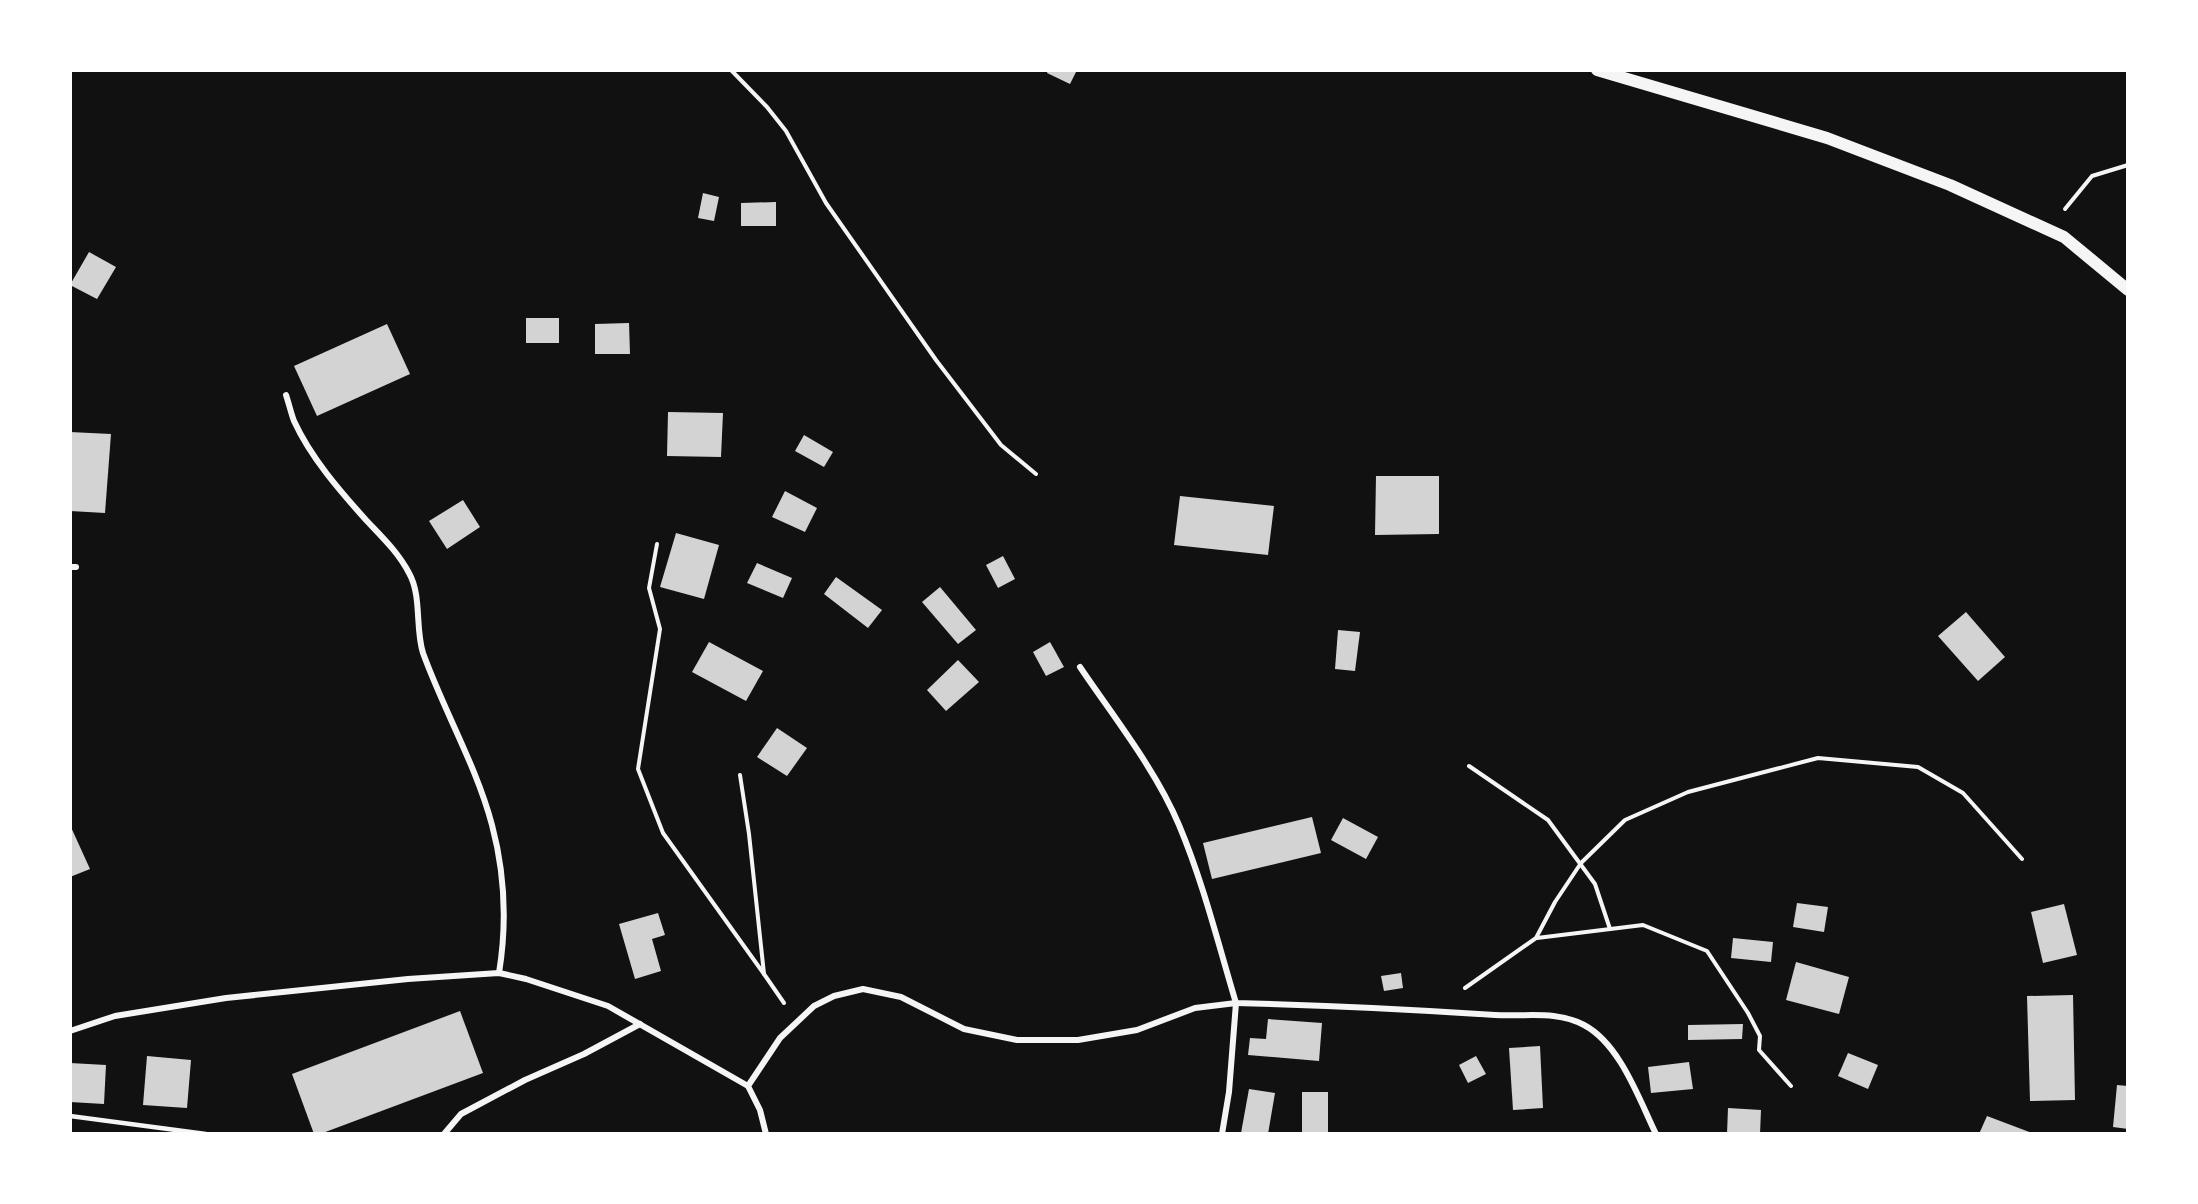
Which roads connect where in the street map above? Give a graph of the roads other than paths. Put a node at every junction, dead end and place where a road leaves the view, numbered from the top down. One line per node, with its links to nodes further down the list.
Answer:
1 (1597, 70): 2 (main road)
2 (2127, 290)
3 (286, 395): 5 (street)
4 (1080, 667): 6 (street)
5 (499, 973): 7 (street); 8 (street)
6 (1236, 1002): 9 (street); 14 (street); 15 (street)
7 (640, 1024): 9 (street); 12 (street)
8 (70, 1031)
9 (748, 1086): 13 (street)
10 (70, 1116): 11 (lane)
11 (206, 1134)
12 (444, 1134)
13 (766, 1134)
14 (1222, 1134)
15 (1656, 1134)

